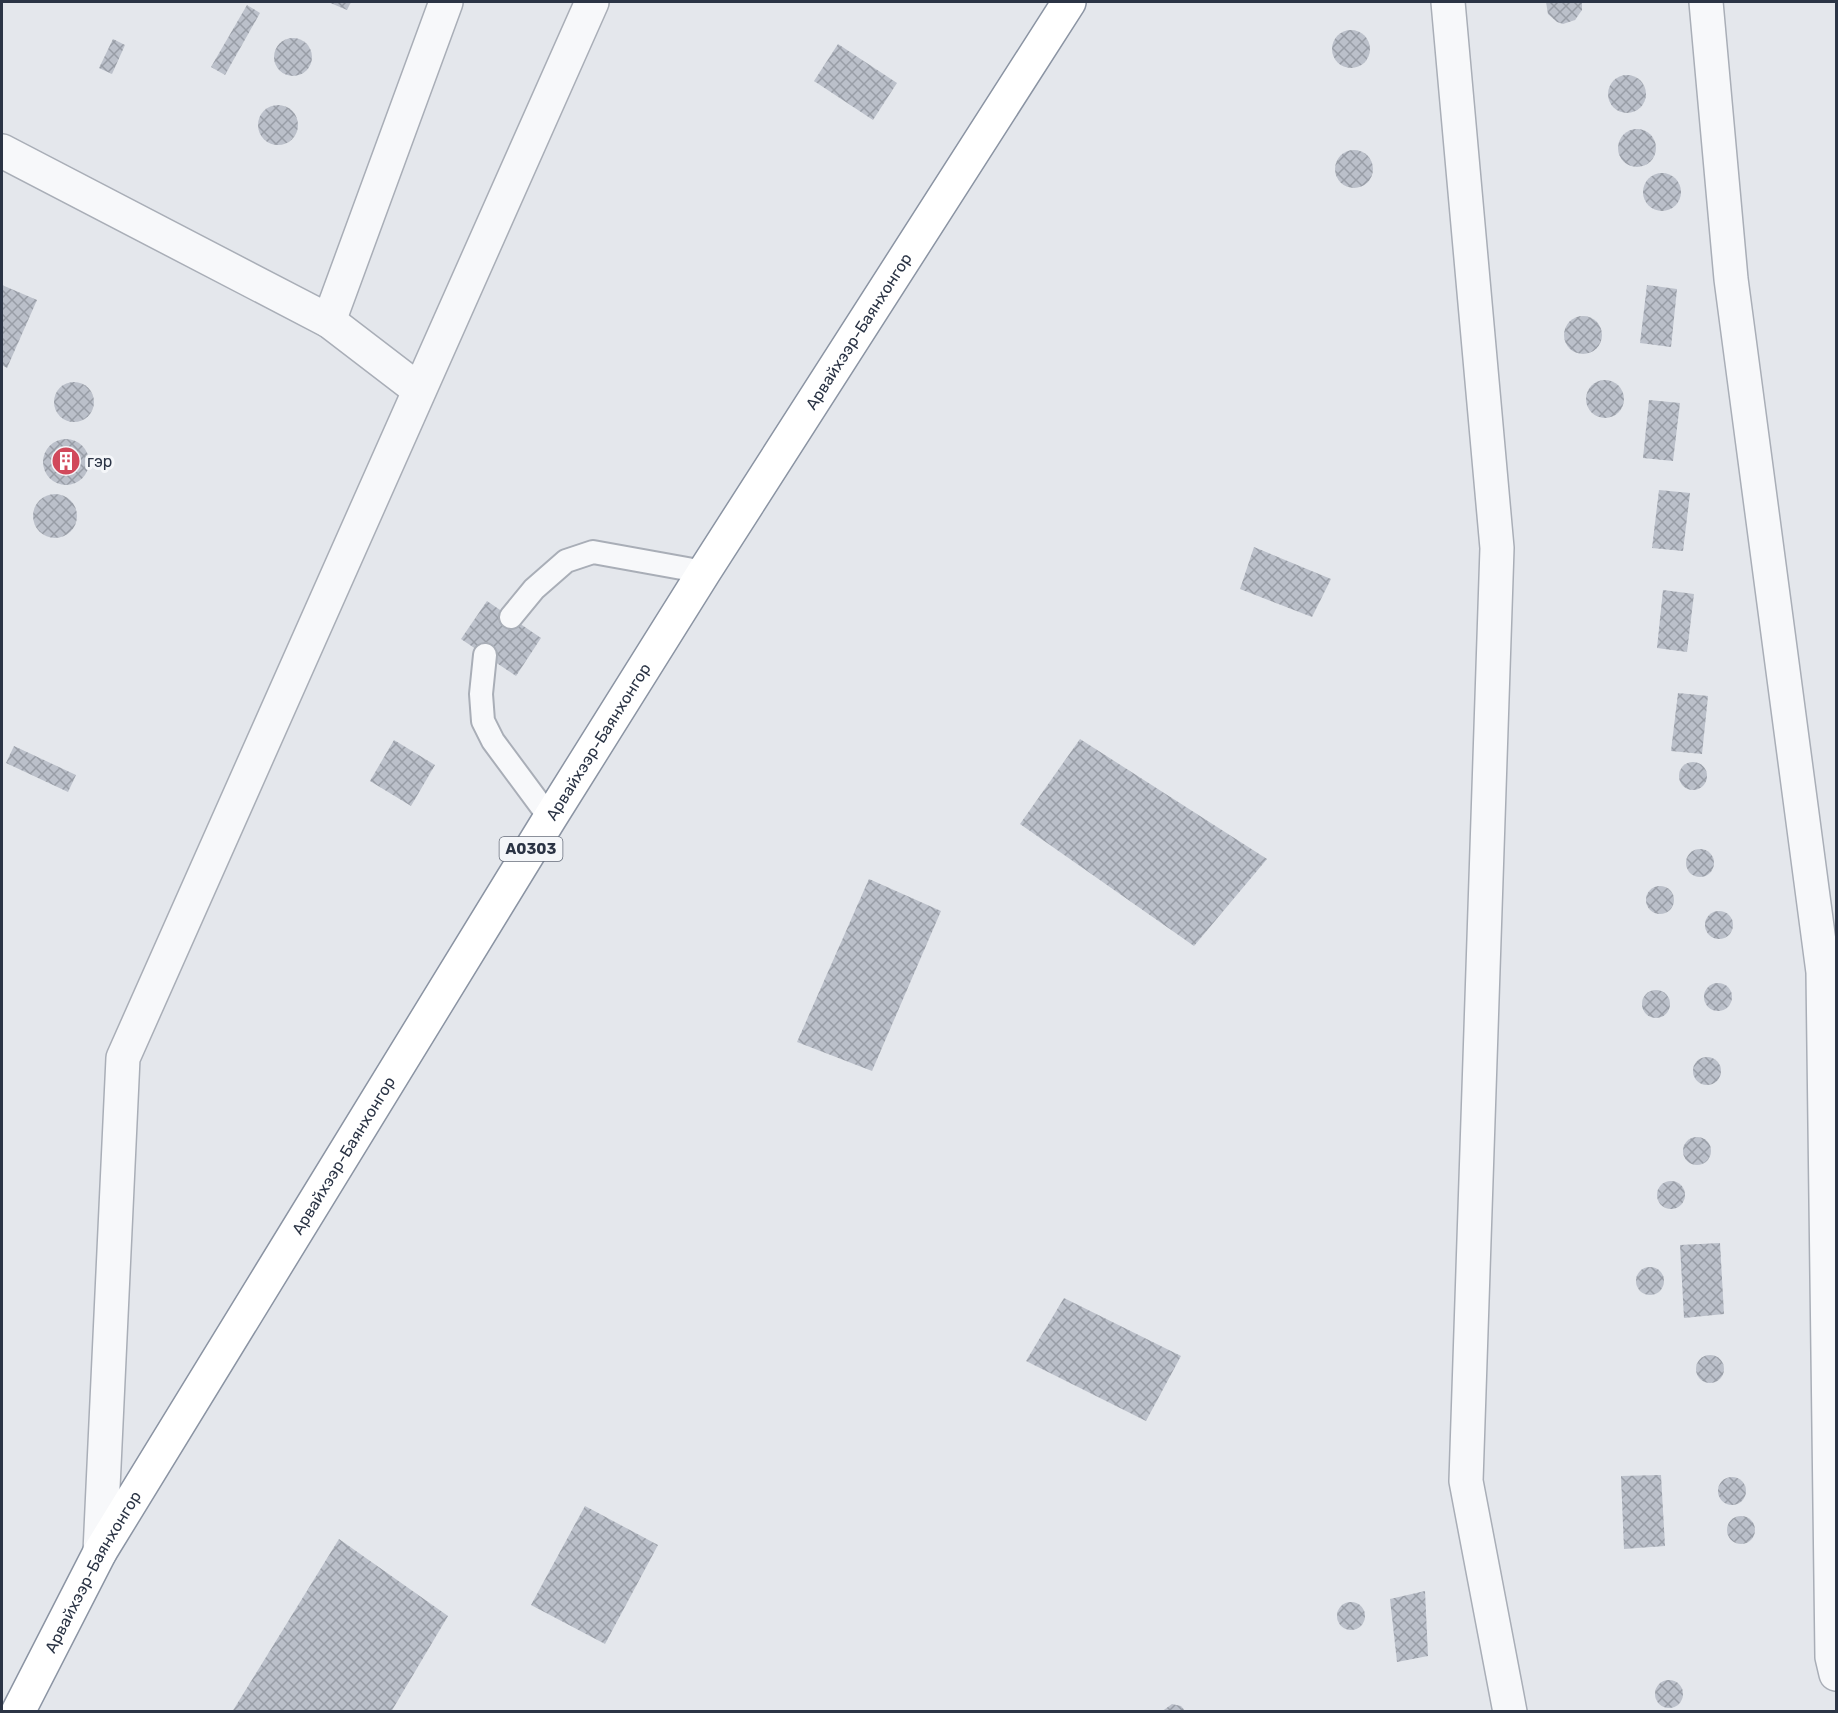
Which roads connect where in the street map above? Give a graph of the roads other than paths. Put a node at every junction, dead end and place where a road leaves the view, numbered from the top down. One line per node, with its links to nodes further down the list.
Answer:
1 (446, 2): 7 (street)
2 (592, 2): 8 (street)
3 (1069, 2): 9 (highway, Арвайхээр-Баянхонгор / A0303)
4 (1448, 2): 16 (street)
5 (1706, 2): 14 (street)
6 (2, 151): 7 (street)
7 (329, 321): 8 (street)
8 (419, 390): 13 (street)
9 (704, 572): 10 (lane); 12 (highway, Арвайхээр-Баянхонгор / A0303)
10 (511, 617)
11 (485, 655): 12 (lane)
12 (550, 818): 13 (highway, Арвайхээр-Баянхонгор / A0303)
13 (100, 1552): 15 (highway, Арвайхээр-Баянхонгор / A0303)
14 (1836, 1674)
15 (18, 1712)
16 (1510, 1712)

